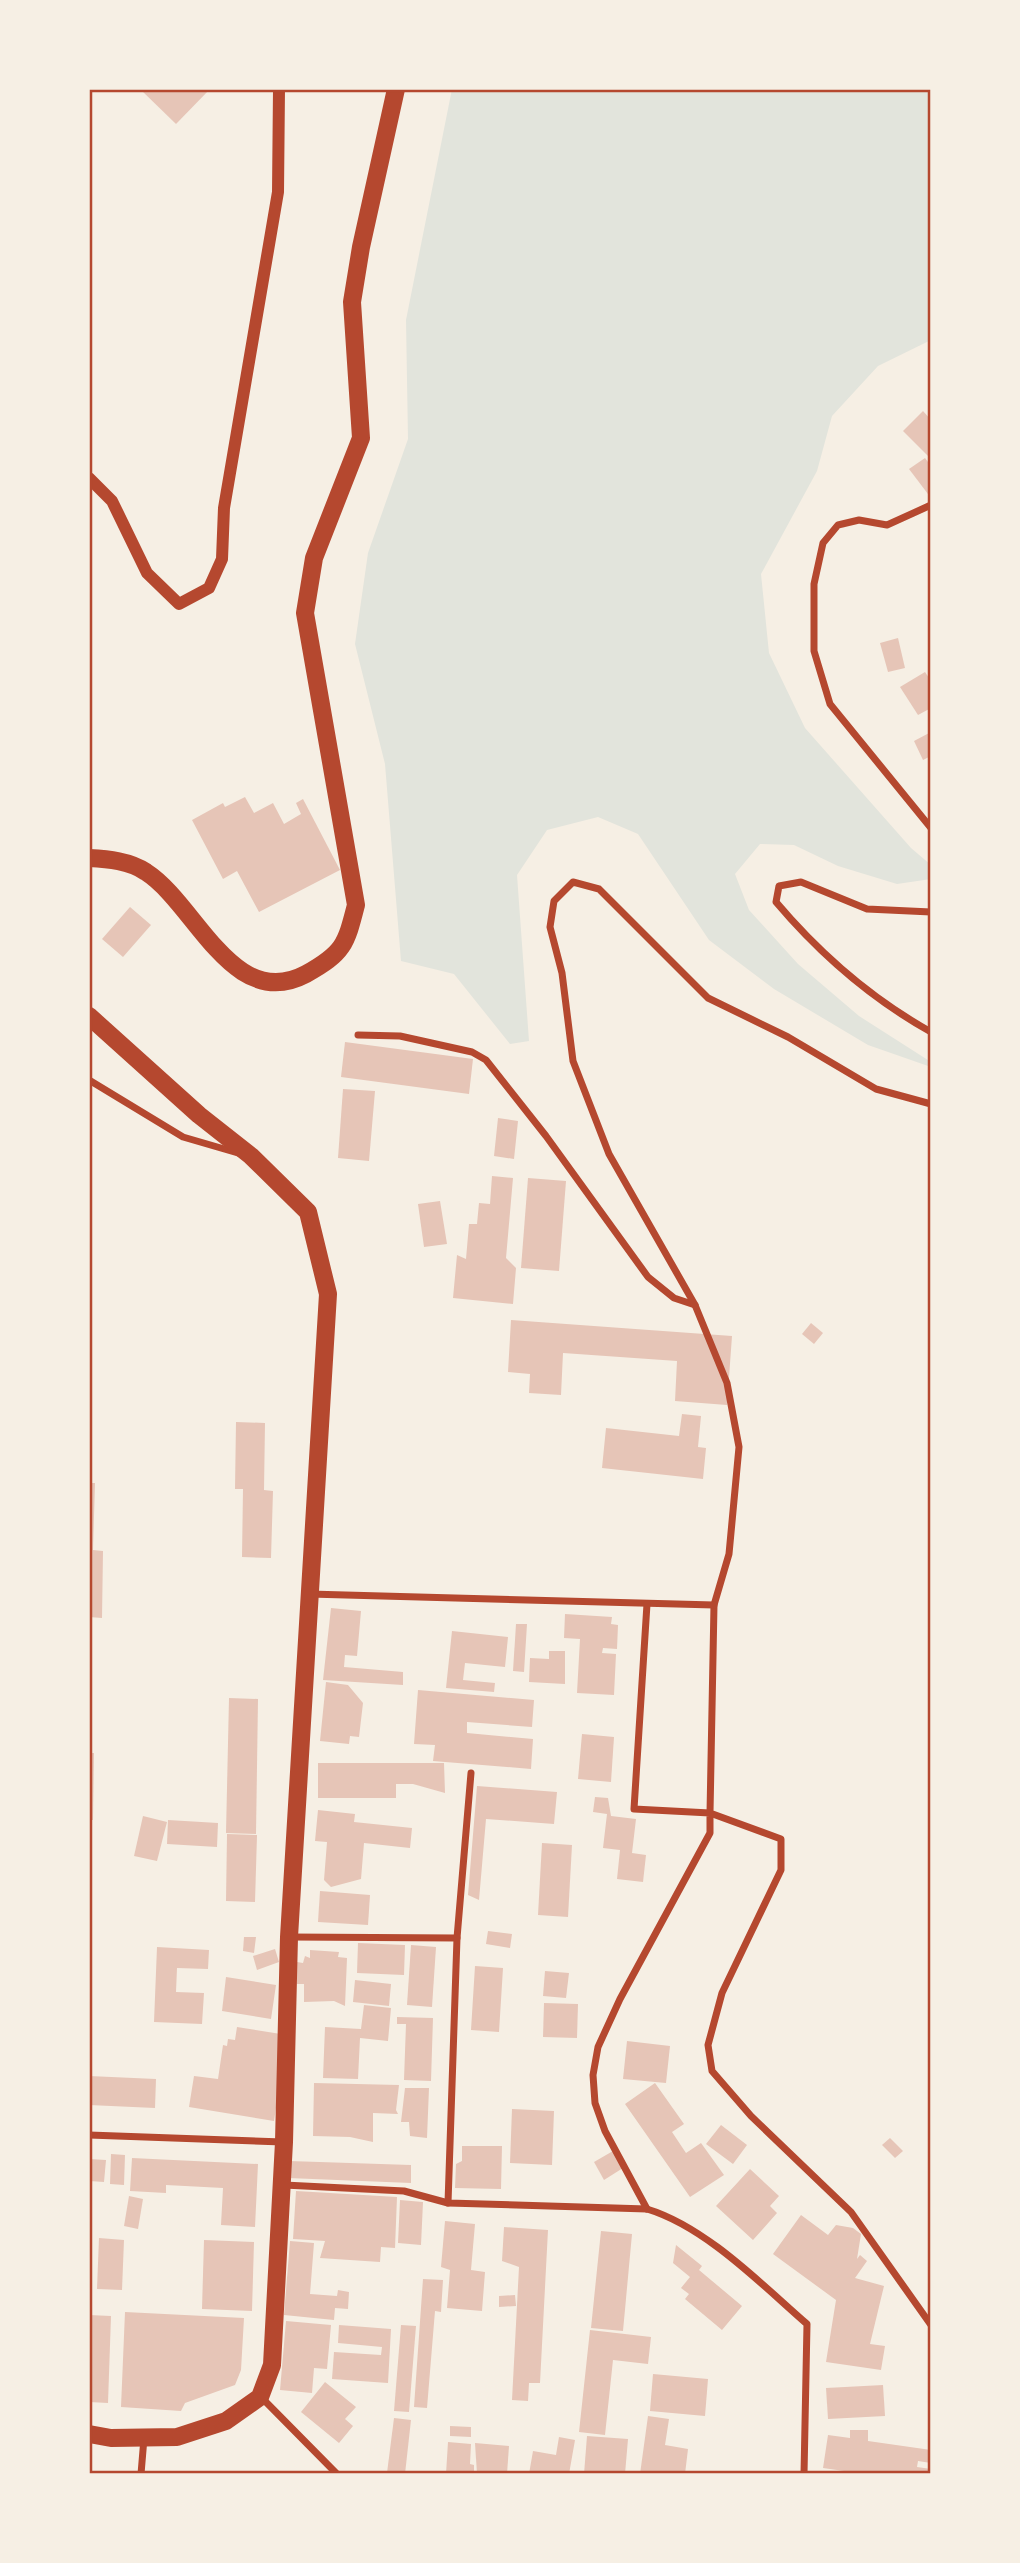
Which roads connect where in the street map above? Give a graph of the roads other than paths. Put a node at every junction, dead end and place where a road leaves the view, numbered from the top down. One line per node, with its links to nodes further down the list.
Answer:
1 (279, 89): 3 (street)
2 (396, 89): 6 (main road)
3 (89, 478)
4 (931, 505): 5 (street)
5 (931, 828)
6 (89, 858)
7 (931, 912): 9 (street)
8 (89, 1016): 13 (main road)
9 (931, 1032)
10 (358, 1035): 14 (street)
11 (89, 1080): 13 (street)
12 (931, 1104): 14 (street)
13 (251, 1156): 15 (main road)
14 (695, 1305): 17 (street)
15 (309, 1594): 16 (street); 20 (main road)
16 (647, 1604): 17 (street); 19 (street)
17 (714, 1605): 19 (street)
18 (471, 1773): 21 (street)
19 (710, 1812): 26 (street); 27 (street)
20 (289, 1937): 21 (street); 23 (main road)
21 (457, 1938): 25 (street)
22 (89, 2136): 23 (street)
23 (284, 2142): 24 (main road)
24 (281, 2185): 25 (street); 28 (main road)
25 (448, 2203): 26 (street)
26 (647, 2209): 33 (street)
27 (931, 2325)
28 (260, 2397): 30 (main road); 32 (street)
29 (89, 2434): 30 (main road)
30 (145, 2438): 31 (street)
31 (141, 2474)
32 (337, 2474)
33 (804, 2474)

